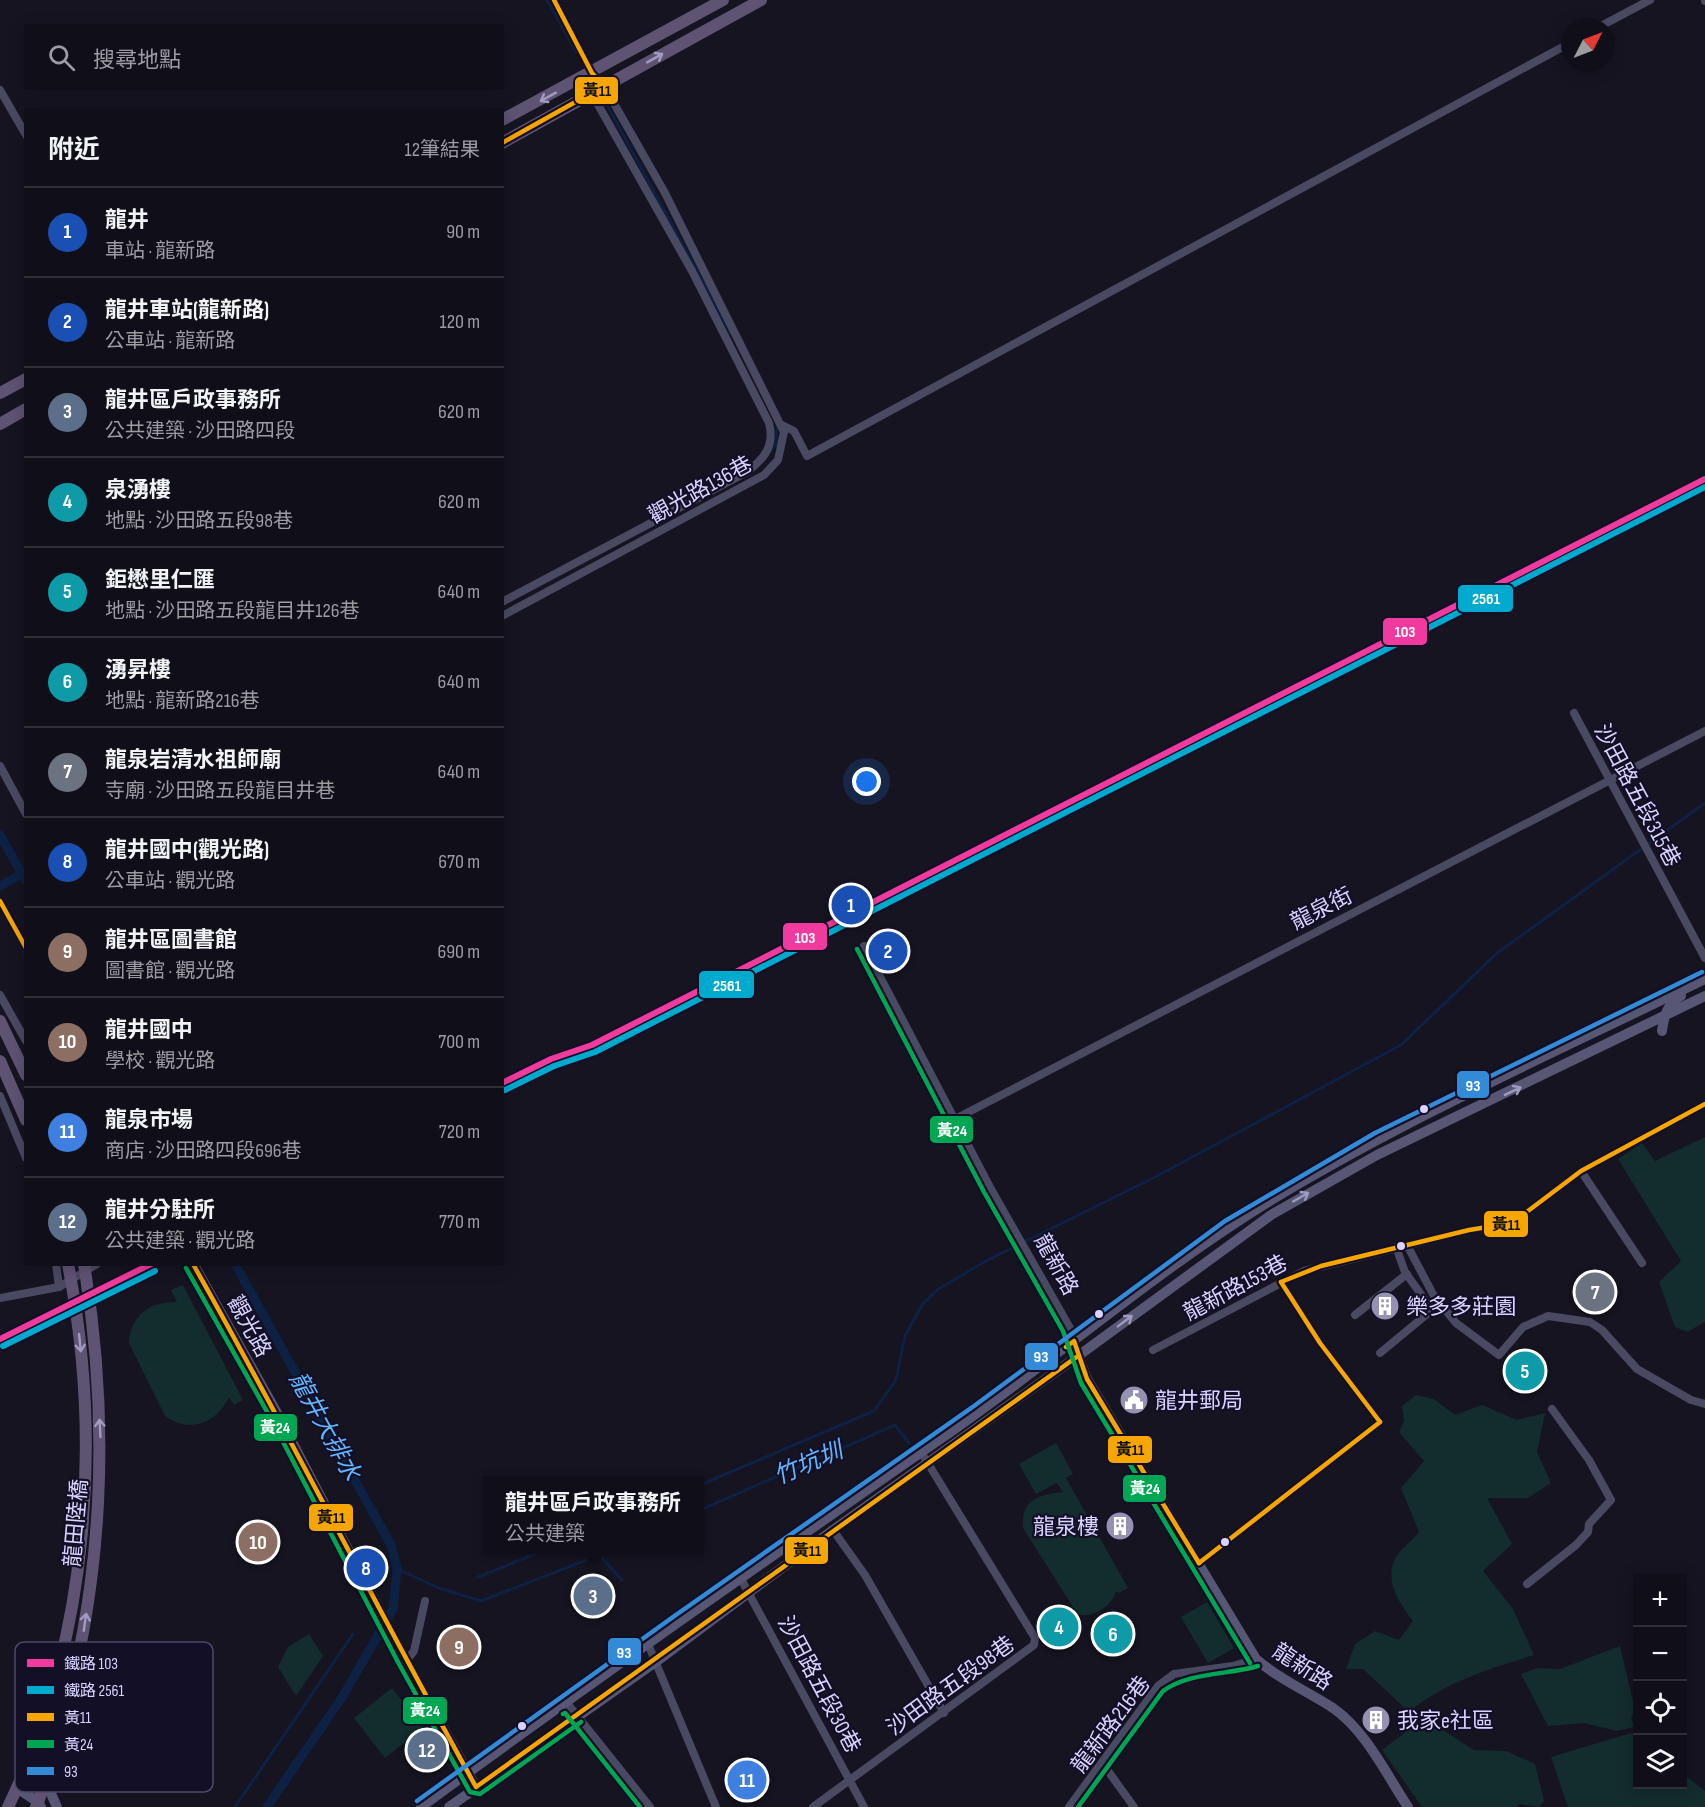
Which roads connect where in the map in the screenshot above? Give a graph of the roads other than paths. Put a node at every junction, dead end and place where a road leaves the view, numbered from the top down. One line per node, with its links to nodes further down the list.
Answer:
1 (554, 0): 7 (street)
2 (723, 0): 7 (main road)
3 (761, 0): 8 (main road, one-way to 3)
4 (1650, 0): 5 (street)
5 (1615, 19)
6 (1561, 48): 18 (street)
7 (592, 73): 8 (street); 10 (street); 11 (main road, one-way to 11)
8 (604, 87): 10 (main road); 18 (street)
9 (0, 90): 12 (street)
10 (592, 94): 13 (main road); 19 (street)
11 (504, 119)
12 (24, 132)
13 (504, 142)
14 (24, 380): 15 (main road)
15 (0, 393)
16 (24, 410): 17 (main road)
17 (0, 424)
18 (782, 425): 20 (street, 觀光路136巷)
19 (504, 601)
20 (504, 615)
21 (1574, 713): 24 (street, 沙田路五段315巷)
22 (1705, 731): 24 (street, 龍泉街)
23 (0, 766): 25 (street)
24 (1609, 782): 29 (street, 沙田路五段315巷); 47 (street, 龍泉街)
25 (24, 810)
26 (0, 901): 27 (street)
27 (24, 945)
28 (864, 946): 47 (street, 龍新路)
29 (1705, 958)
30 (1705, 973): 35 (street)
31 (1705, 979): 35 (street)
32 (1705, 984): 37 (street)
33 (1705, 994): 37 (street)
34 (0, 995): 39 (street)
35 (1663, 1000): 42 (street)
36 (1705, 1001): 37 (street)
37 (1669, 1014): 45 (street, one-way to 37)
38 (0, 1021): 41 (main road)
39 (24, 1037)
40 (0, 1061): 46 (main road)
41 (24, 1072)
42 (1476, 1089): 45 (street); 50 (street)
43 (0, 1096): 48 (street)
44 (1705, 1104): 49 (street)
45 (1483, 1106): 51 (street, one-way to 45)
46 (24, 1115)
47 (955, 1119): 65 (street, 龍新路)
48 (24, 1153)
49 (1581, 1171): 52 (street, 龍新路153巷); 54 (street)
50 (1270, 1202): 51 (street); 65 (street)
51 (1276, 1212): 68 (street, one-way to 51)
52 (1407, 1245): 53 (street, 龍新路153巷); 69 (street)
53 (1396, 1247): 60 (street); 61 (street, 龍新路153巷)
54 (1642, 1263)
55 (56, 1266): 62 (street)
56 (68, 1266): 79 (main road, 龍田陸橋, one-way to 79)
57 (84, 1266): 80 (main road, 龍田陸橋, one-way to 57)
58 (94, 1266): 62 (street)
59 (195, 1266): 83 (street, 觀光路)
60 (1407, 1274): 64 (street); 67 (street)
61 (1281, 1282): 66 (street, 龍新路153巷); 74 (street)
62 (59, 1287): 63 (street)
63 (0, 1298)
64 (1355, 1316)
65 (1074, 1341): 68 (street, 龍新路); 71 (street)
66 (1153, 1350)
67 (1380, 1353)
68 (1078, 1356): 72 (street); 74 (street, 龍新路)
69 (1705, 1404)
70 (1552, 1409): 76 (street)
71 (921, 1452): 72 (street, 沙田路五段98巷); 75 (street)
72 (928, 1464): 73 (street); 88 (street, 沙田路五段98巷)
73 (833, 1530): 77 (street); 88 (street)
74 (1199, 1563): 82 (street, 龍新路)
75 (741, 1578): 77 (street, 沙田路五段30巷); 81 (street)
76 (1527, 1584)
77 (749, 1592): 84 (street); 92 (street, 沙田路五段30巷)
78 (425, 1601): 83 (street)
79 (64, 1642)
80 (81, 1642)
81 (648, 1644): 84 (street); 85 (street)
82 (1256, 1659): 90 (street, 龍新路216巷); 108 (street, 龍新路)
83 (406, 1661): 91 (street, 觀光路)
84 (657, 1661): 86 (street); 103 (street)
85 (601, 1678): 86 (street); 87 (street)
86 (611, 1692): 89 (street)
87 (567, 1702): 89 (street); 91 (street)
88 (944, 1713): 92 (street, 沙田路五段98巷)
89 (577, 1716): 93 (street); 102 (street)
90 (1103, 1764): 106 (street, 龍新路216巷); 107 (street)
91 (467, 1773): 93 (street, 觀光路); 100 (street)
92 (851, 1780): 104 (street, 沙田路五段98巷); 105 (street, 沙田路五段30巷)
93 (476, 1786): 101 (street)
94 (15, 1792): 98 (main road, 龍田陸橋)
95 (22, 1792): 97 (street)
96 (50, 1792): 99 (street)
97 (38, 1805)
98 (8, 1807)
99 (57, 1807)
100 (421, 1807)
101 (449, 1807)
102 (650, 1807)
103 (716, 1807)
104 (813, 1807)
105 (864, 1807)
106 (1069, 1807)
107 (1134, 1807)
108 (1407, 1807)

